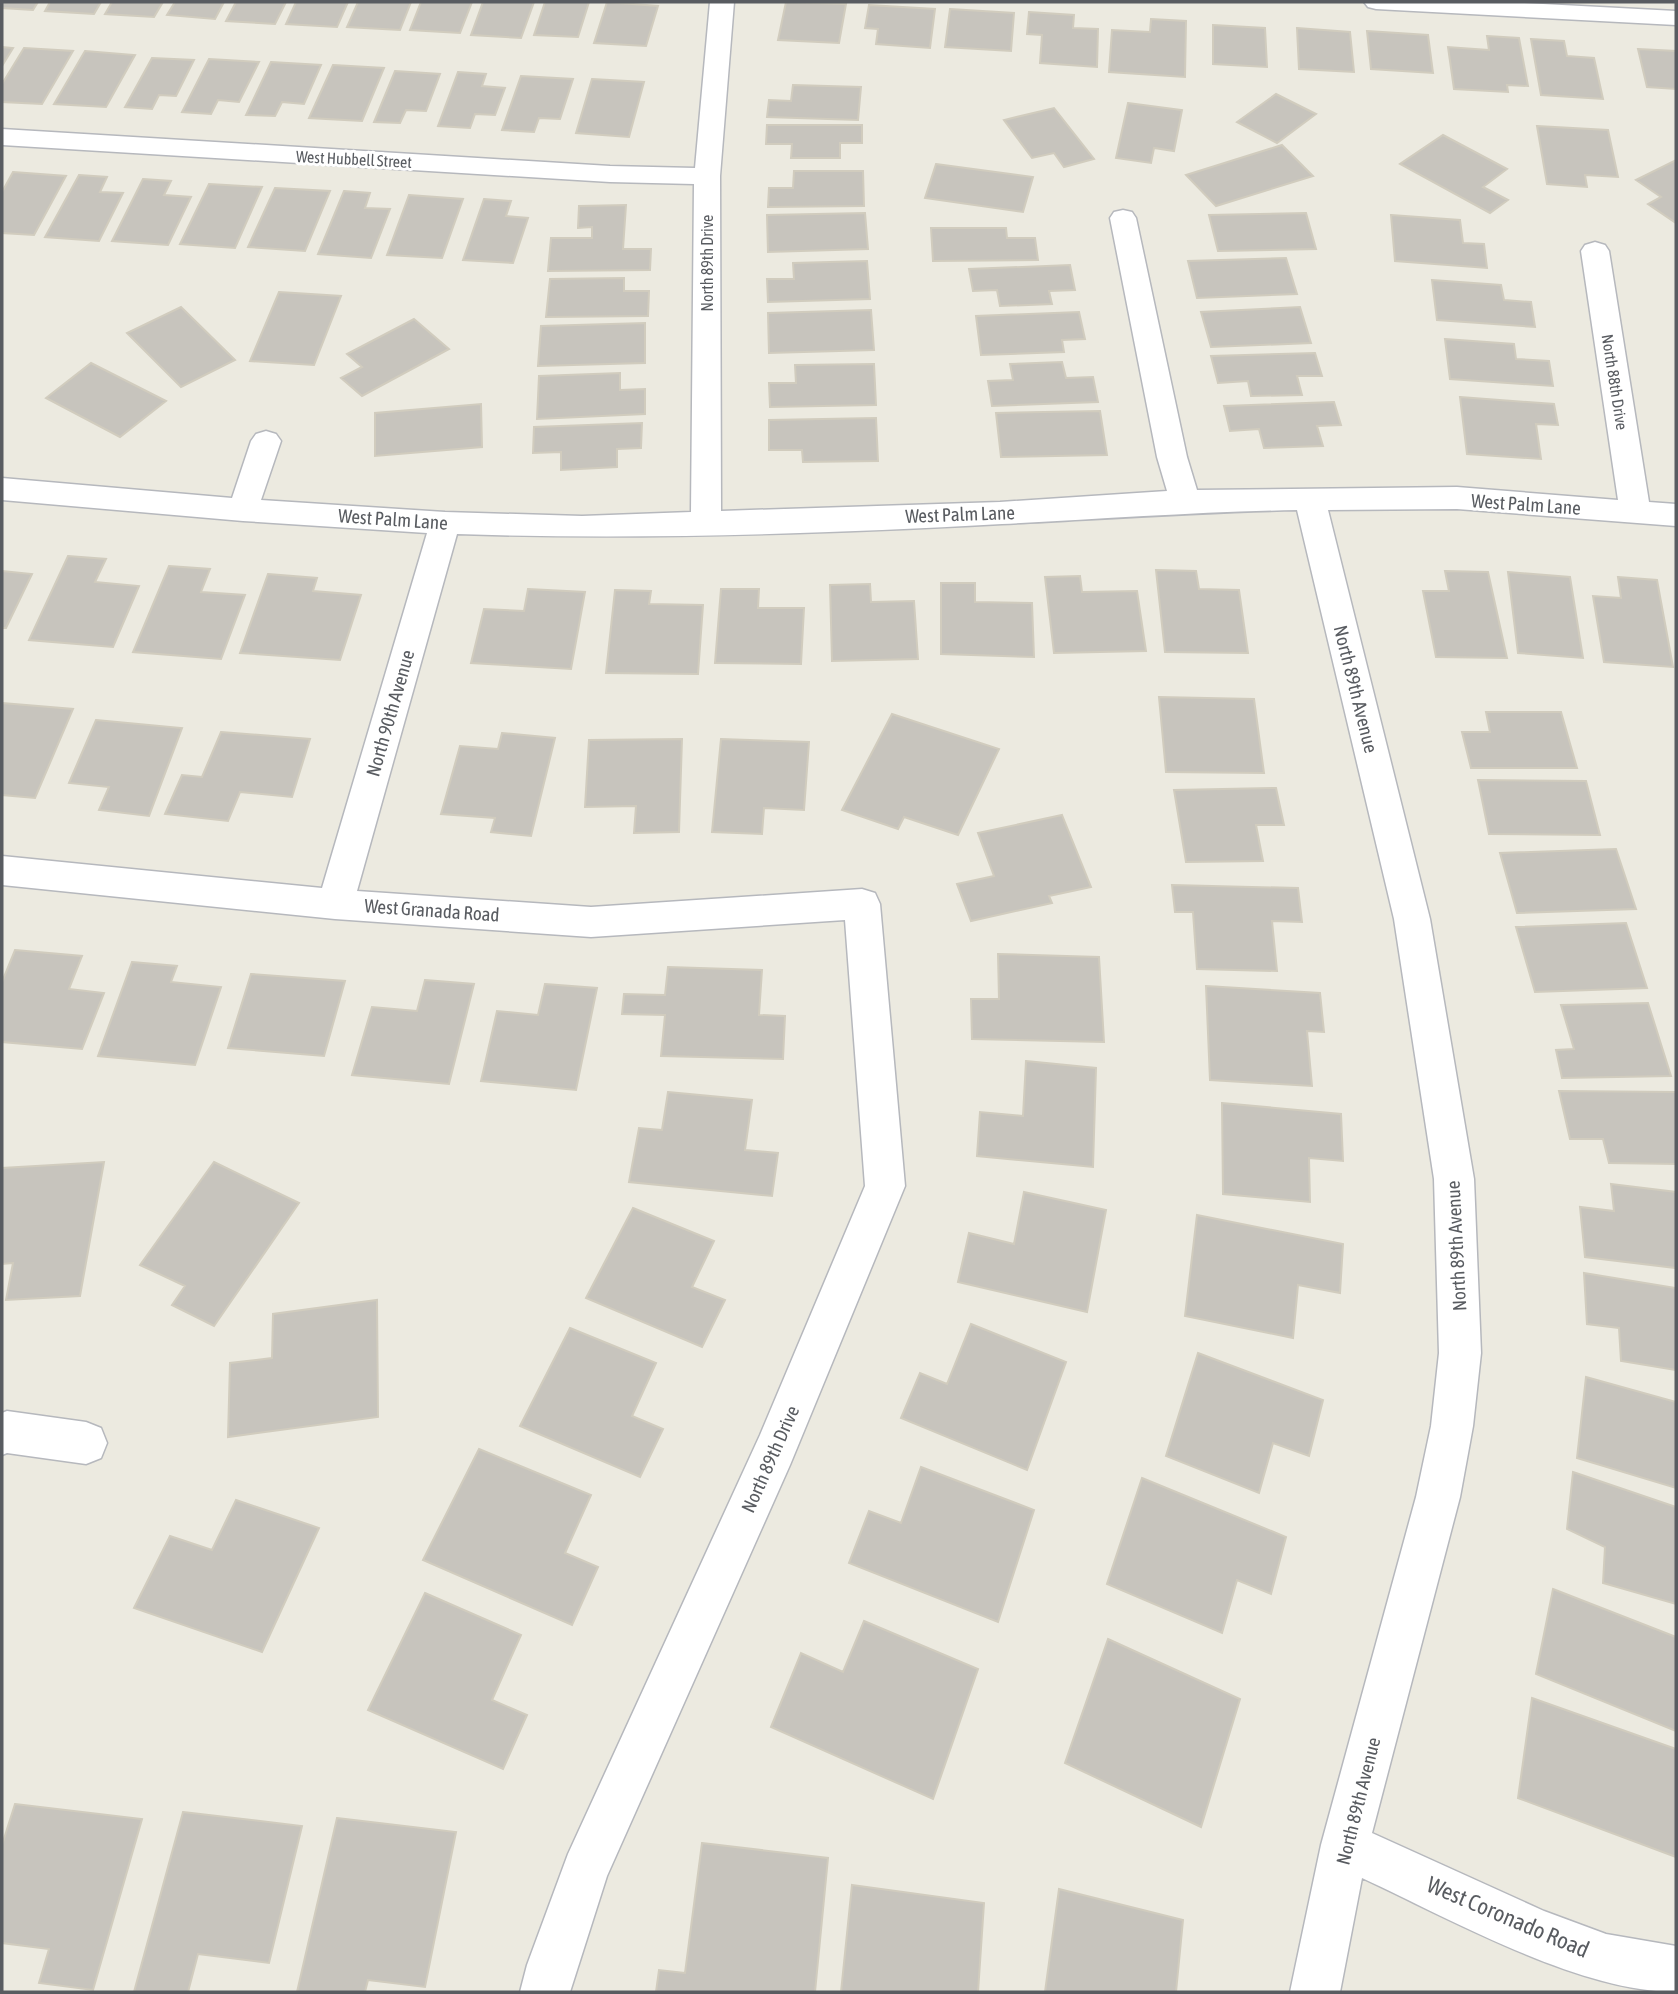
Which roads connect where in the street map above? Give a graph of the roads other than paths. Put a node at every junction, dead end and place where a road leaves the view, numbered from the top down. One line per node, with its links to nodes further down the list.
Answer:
1 (722, 2): 6 (street, North 89th Drive)
2 (1376, 2): 3 (street)
3 (1595, 8): 4 (street)
4 (1676, 18)
5 (2, 137): 6 (street, West Hubbell Street)
6 (707, 176): 17 (street, North 89th Drive)
7 (1123, 218): 12 (street)
8 (1595, 251): 14 (street, North 88th Drive)
9 (266, 441): 13 (street)
10 (2, 489): 13 (street, West Palm Lane)
11 (1310, 499): 12 (street, West Palm Lane); 14 (street, West Palm Lane); 23 (street, North 89th Avenue)
12 (1185, 501): 17 (street, West Palm Lane)
13 (243, 510): 16 (street, West Palm Lane)
14 (1635, 512): 15 (street, West Palm Lane)
15 (1676, 515)
16 (445, 523): 17 (street, West Palm Lane); 19 (street, North 90th Avenue)
17 (706, 524)
18 (2, 871): 19 (street, West Granada Road)
19 (335, 904): 20 (street, West Granada Road)
20 (862, 904): 25 (street, North 89th Drive)
21 (2, 1434): 22 (street)
22 (86, 1443)
23 (1345, 1844): 24 (street, West Coronado Road); 26 (street, North 89th Avenue)
24 (1676, 1971)
25 (545, 1992)
26 (1315, 1992)

